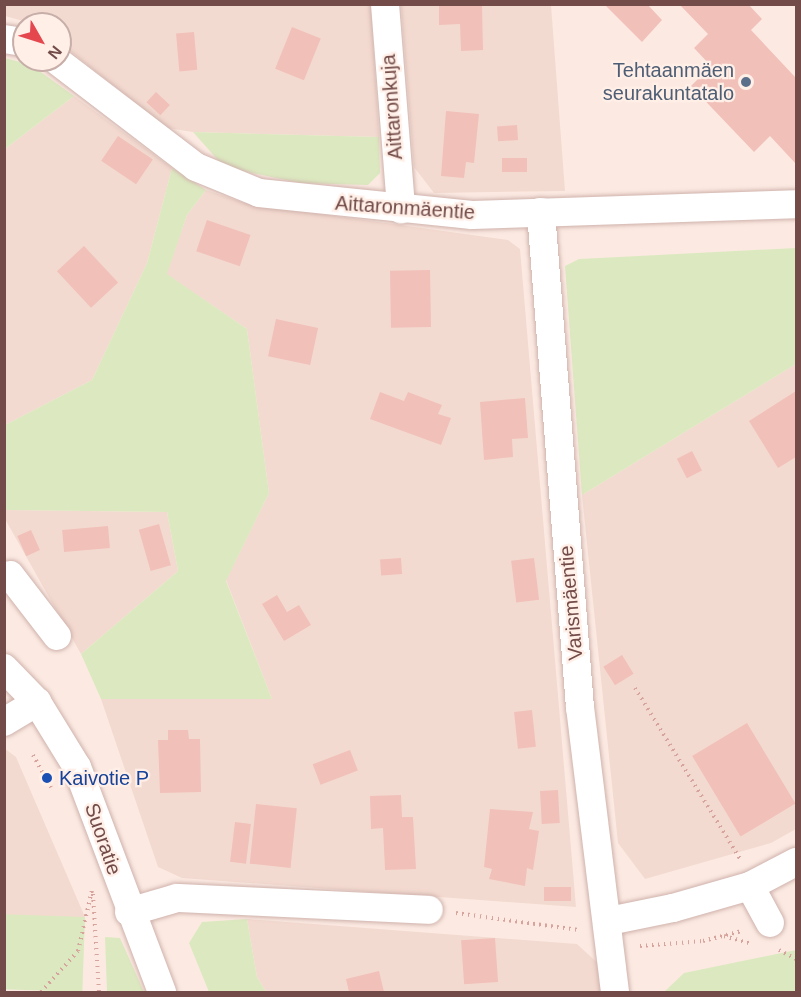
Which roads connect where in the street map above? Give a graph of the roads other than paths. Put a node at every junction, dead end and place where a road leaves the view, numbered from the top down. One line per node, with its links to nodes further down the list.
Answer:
1 (385, 4): 4 (street, Aittaronkuja)
2 (71, 72): 4 (street, Aittaronmäentie)
3 (796, 204): 5 (street, Aittaronmäentie)
4 (401, 210): 5 (street, Aittaronmäentie)
5 (541, 213): 15 (street, Varismäentie)
6 (6, 572): 7 (street)
7 (57, 636)
8 (4, 668): 9 (street, Suoratie)
9 (37, 702): 10 (street); 14 (street, Suoratie)
10 (4, 722)
11 (796, 862): 12 (street)
12 (752, 885): 15 (street); 16 (street)
13 (429, 910): 14 (street)
14 (129, 912): 17 (street, Suoratie)
15 (609, 921): 18 (street, Varismäentie)
16 (770, 923)
17 (162, 993)
18 (615, 993)

